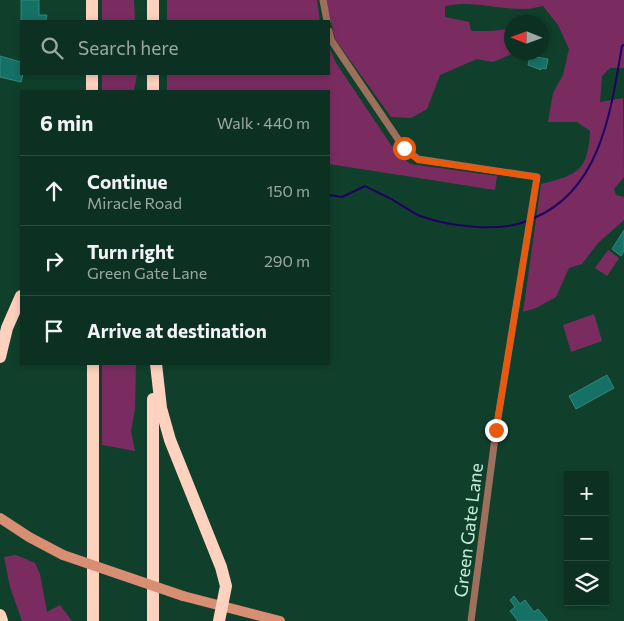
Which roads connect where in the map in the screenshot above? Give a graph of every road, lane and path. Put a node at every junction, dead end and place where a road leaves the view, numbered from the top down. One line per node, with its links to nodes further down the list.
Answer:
1 (92, 0): 4 (highway)
2 (153, 0): 5 (highway)
3 (323, 0): 6 (street)
4 (92, 20)
5 (153, 20)
6 (327, 20)
7 (330, 36): 25 (street, Green Gate Lane)
8 (92, 75): 10 (highway)
9 (153, 75): 11 (highway)
10 (92, 90)
11 (153, 90)
12 (20, 298): 13 (highway)
13 (0, 357)
14 (93, 365): 21 (highway)
15 (154, 365): 18 (highway)
16 (154, 365): 22 (highway)
17 (0, 518): 18 (main road, bridge)
18 (223, 606): 23 (highway); 24 (main road)
19 (0, 615): 20 (highway)
20 (2, 621)
21 (93, 621)
22 (153, 621)
23 (219, 621)
24 (280, 621)
25 (471, 621)

